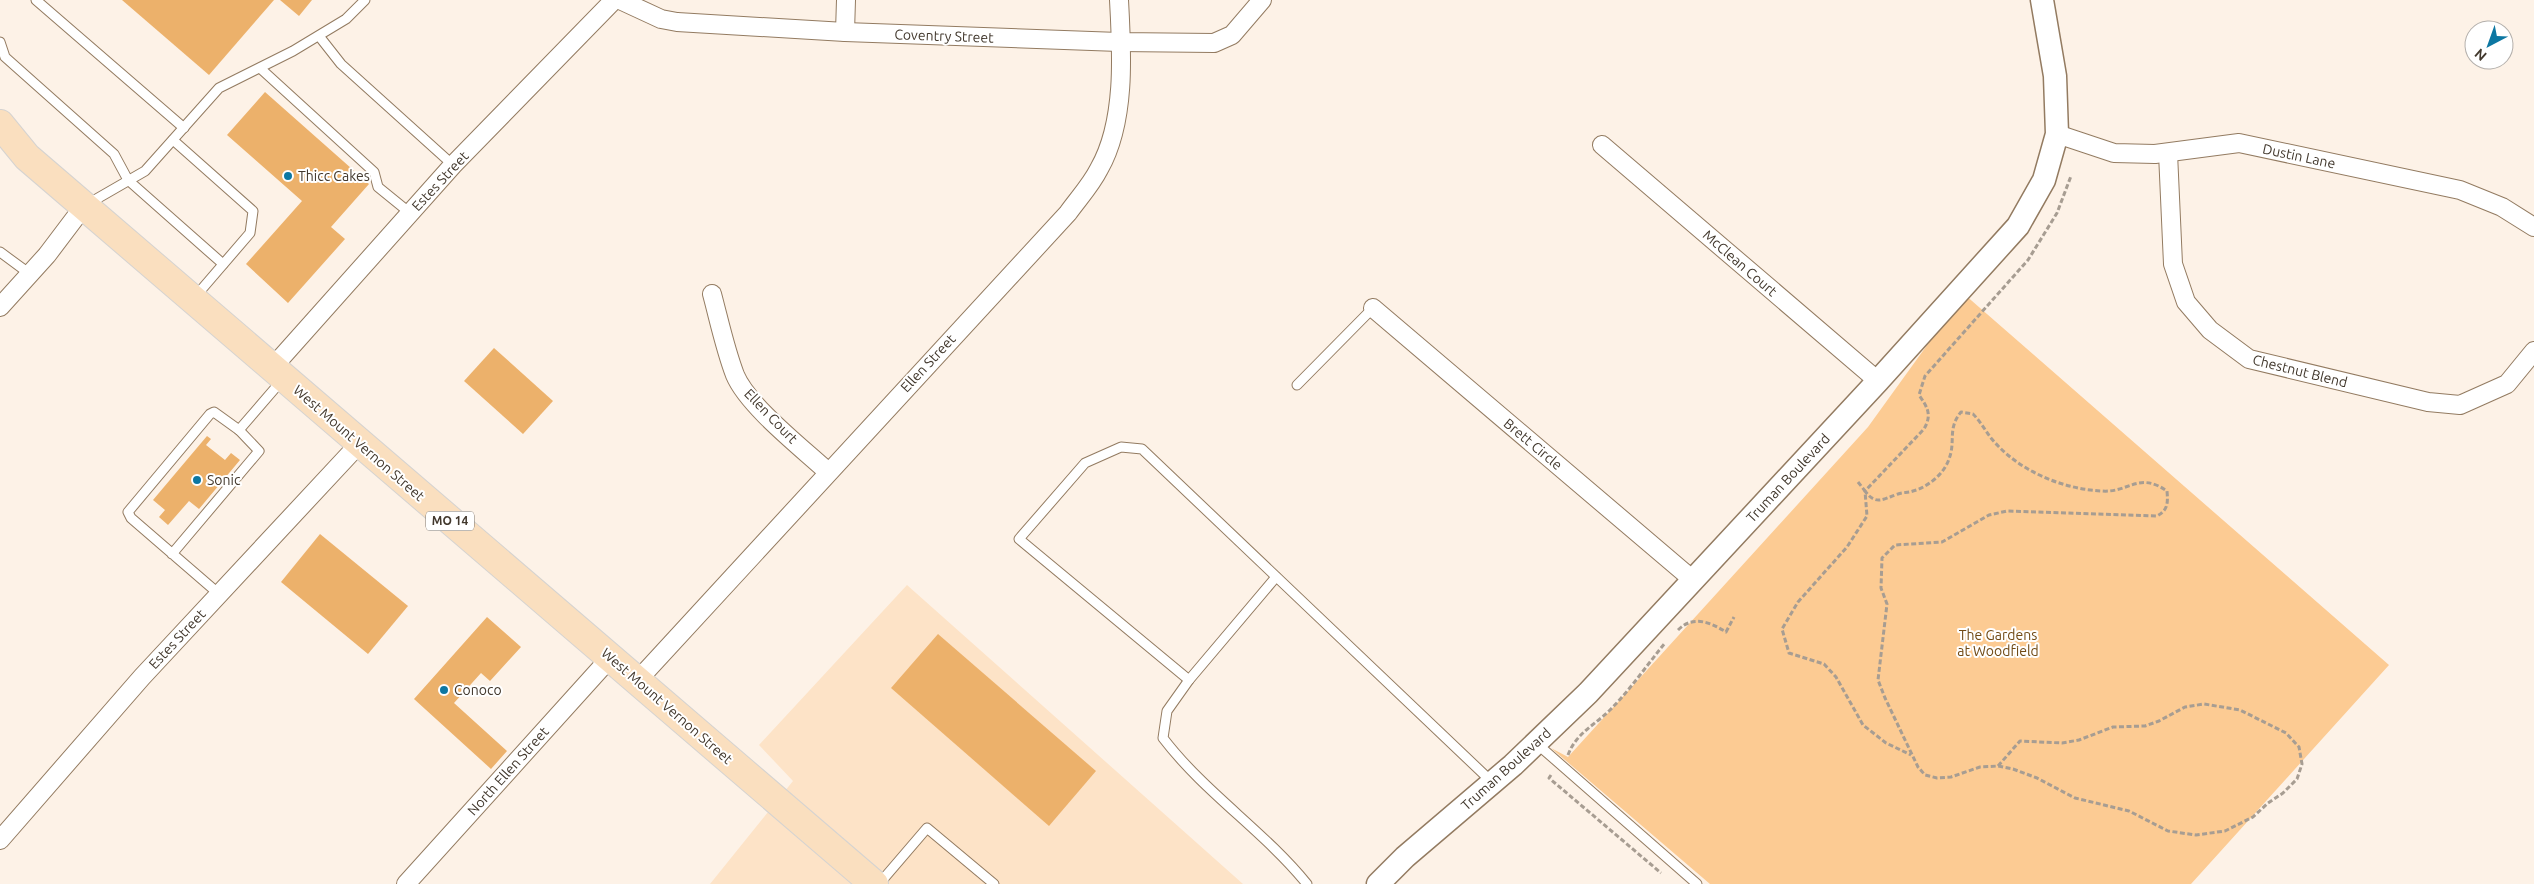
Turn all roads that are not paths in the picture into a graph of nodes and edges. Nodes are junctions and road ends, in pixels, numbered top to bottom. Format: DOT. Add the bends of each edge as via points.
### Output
graph roads {
  1 [pos="36,0"];
  2 [pos="366,0"];
  3 [pos="614,0"];
  4 [pos="620,0"];
  5 [pos="846,0"];
  6 [pos="1119,0"];
  7 [pos="2042,0"];
  8 [pos="1260,2"];
  9 [pos="845,32"];
  10 [pos="319,36"];
  11 [pos="0,42"];
  12 [pos="1120,42"];
  13 [pos="260,68"];
  14 [pos="0,124"];
  15 [pos="184,128"];
  16 [pos="2057,134"];
  17 [pos="173,140"];
  18 [pos="0,145"];
  19 [pos="1602,145"];
  20 [pos="2168,153"];
  21 [pos="27,157"];
  22 [pos="453,165"];
  23 [pos="128,180"];
  24 [pos="84,206"];
  25 [pos="410,213"];
  26 [pos="2534,228"];
  27 [pos="0,252"];
  28 [pos="224,264"];
  29 [pos="30,274"];
  30 [pos="712,294"];
  31 [pos="193,300"];
  32 [pos="0,307"];
  33 [pos="1373,308"];
  34 [pos="2534,351"];
  35 [pos="278,373"];
  36 [pos="1878,381"];
  37 [pos="1298,385"];
  38 [pos="238,430"];
  39 [pos="360,443"];
  40 [pos="828,472"];
  41 [pos="172,554"];
  42 [pos="1276,577"];
  43 [pos="1693,580"];
  44 [pos="219,594"];
  45 [pos="610,658"];
  46 [pos="1189,680"];
  47 [pos="637,681"];
  48 [pos="1536,743"];
  49 [pos="1492,782"];
  50 [pos="0,840"];
  51 [pos="406,884"];
  52 [pos="874,884"];
  53 [pos="879,884"];
  54 [pos="994,884"];
  55 [pos="1308,884"];
  56 [pos="1378,884"];
  57 [pos="1697,884"];
  1 -- 15 [label="lane"];
  2 -- 10 [label="lane" via="346,19"];
  3 -- 22 [label="street, Estes Street"];
  4 -- 9 [label="street, Coventry Street" via="661,19 677,22"];
  5 -- 9 [label="street"];
  6 -- 12 [label="street, Ellen Street"];
  7 -- 16 [label="street, Truman Boulevard" via="2055,76"];
  8 -- 12 [label="street, Coventry Street" via="1232,35 1214,43"];
  9 -- 12 [label="street, Coventry Street"];
  10 -- 13 [label="lane"];
  10 -- 22 [label="lane" via="341,64"];
  11 -- 23 [label="lane" via="5,57 114,154"];
  12 -- 40 [label="street, Ellen Street" via="1120,96 1112,142 1099,170 1068,212"];
  13 -- 15 [label="lane" via="219,88"];
  13 -- 25 [label="lane" via="374,172 378,187"];
  14 -- 21 [label="main road, West Mount Vernon Street / MO 14"];
  15 -- 17 [label="lane"];
  16 -- 20 [label="street, Dustin Lane" via="2114,153"];
  16 -- 36 [label="street, Truman Boulevard" via="2044,180 2018,226"];
  17 -- 23 [label="lane" via="145,171"];
  17 -- 28 [label="lane" via="253,211 250,232"];
  18 -- 21 [label="main road, West Mount Vernon Street / MO 14"];
  19 -- 36 [label="street, McClean Court"];
  20 -- 26 [label="street, Dustin Lane" via="2239,143 2460,190 2502,207"];
  20 -- 34 [label="street, Chestnut Blend" via="2173,264 2186,302 2210,330 2249,359 2428,402 2460,405 2508,384"];
  21 -- 24 [label="main road, West Mount Vernon Street / MO 14"];
  22 -- 25 [label="street, Estes Street"];
  23 -- 24 [label="lane"];
  23 -- 28 [label="lane"];
  24 -- 29 [label="street"];
  24 -- 31 [label="main road, West Mount Vernon Street / MO 14"];
  25 -- 35 [label="street, Estes Street"];
  27 -- 29 [label="lane"];
  28 -- 31 [label="lane"];
  29 -- 32 [label="street"];
  30 -- 40 [label="street, Ellen Court" via="736,376 747,393"];
  31 -- 35 [label="main road, West Mount Vernon Street / MO 14"];
  33 -- 37 [label="lane"];
  33 -- 43 [label="street, Brett Circle"];
  35 -- 38 [label="lane"];
  35 -- 39 [label="main road, West Mount Vernon Street / MO 14"];
  36 -- 43 [label="street, Truman Boulevard"];
  38 -- 41 [label="lane" via="259,451"];
  38 -- 41 [label="lane" via="220,414 210,414 131,506 128,512 131,518"];
  39 -- 44 [label="street, Estes Street"];
  39 -- 45 [label="main road, West Mount Vernon Street / MO 14"];
  40 -- 47 [label="street, Ellen Street"];
  41 -- 44 [label="lane"];
  42 -- 46 [label="lane"];
  42 -- 46 [label="lane" via="1142,449 1121,447 1085,463 1019,539"];
  42 -- 49 [label="lane"];
  43 -- 48 [label="street, Truman Boulevard" via="1588,693"];
  44 -- 50 [label="street, Estes Street"];
  45 -- 47 [label="main road, West Mount Vernon Street / MO 14"];
  45 -- 51 [label="street, North Ellen Street"];
  46 -- 55 [label="lane" via="1167,711 1163,738 1182,763 1253,827"];
  47 -- 52 [label="main road, West Mount Vernon Street / MO 14"];
  48 -- 49 [label="street, Truman Boulevard"];
  48 -- 57 [label="lane"];
  49 -- 56 [label="street, Truman Boulevard"];
  53 -- 54 [label="lane" via="927,828"];
}
